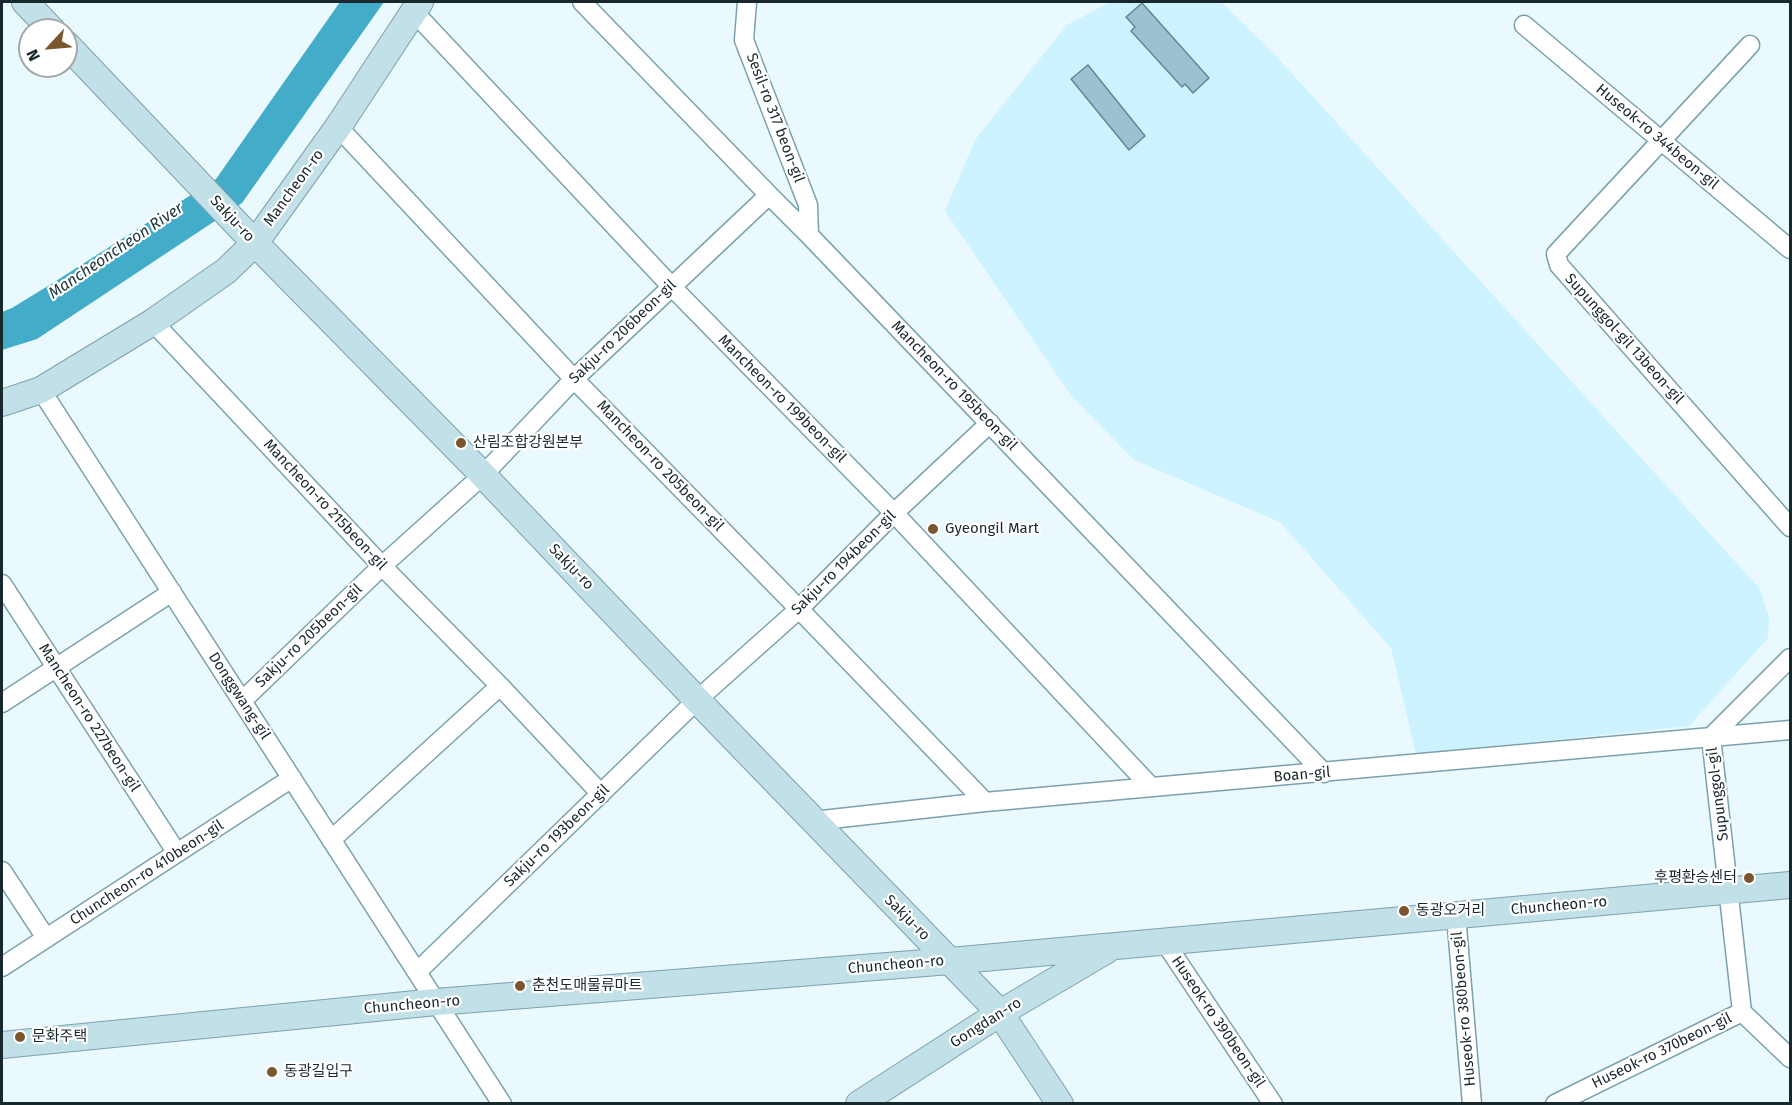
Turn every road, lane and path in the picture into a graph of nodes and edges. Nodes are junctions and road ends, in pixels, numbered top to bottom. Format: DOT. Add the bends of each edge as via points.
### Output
graph roads {
  1 [pos="25,2"];
  2 [pos="582,2"];
  3 [pos="747,2"];
  4 [pos="416,6"];
  5 [pos="40,18"];
  6 [pos="1524,25"];
  7 [pos="1750,45"];
  8 [pos="78,57"];
  9 [pos="338,127"];
  10 [pos="1661,141"];
  11 [pos="769,195"];
  12 [pos="809,235"];
  13 [pos="255,243"];
  14 [pos="1791,249"];
  15 [pos="671,286"];
  16 [pos="153,322"];
  17 [pos="574,379"];
  18 [pos="41,390"];
  19 [pos="2,403"];
  20 [pos="990,423"];
  21 [pos="483,475"];
  22 [pos="894,513"];
  23 [pos="1791,527"];
  24 [pos="382,566"];
  25 [pos="2,584"];
  26 [pos="172,592"];
  27 [pos="799,609"];
  28 [pos="1791,658"];
  29 [pos="56,668"];
  30 [pos="500,686"];
  31 [pos="242,700"];
  32 [pos="697,700"];
  33 [pos="2,703"];
  34 [pos="1791,730"];
  35 [pos="1711,737"];
  36 [pos="1324,773"];
  37 [pos="292,778"];
  38 [pos="1151,787"];
  39 [pos="601,794"];
  40 [pos="985,802"];
  41 [pos="813,821"];
  42 [pos="331,840"];
  43 [pos="177,853"];
  44 [pos="2,871"];
  45 [pos="1791,885"];
  46 [pos="1730,891"];
  47 [pos="1456,915"];
  48 [pos="46,938"];
  49 [pos="1164,941"];
  50 [pos="1116,945"];
  51 [pos="950,961"];
  52 [pos="2,967"];
  53 [pos="417,972"];
  54 [pos="436,1002"];
  55 [pos="1742,1012"];
  56 [pos="1000,1013"];
  57 [pos="2,1045"];
  58 [pos="1791,1058"];
  59 [pos="502,1104"];
  60 [pos="859,1104"];
  61 [pos="1060,1104"];
  62 [pos="1273,1104"];
  63 [pos="1472,1104"];
  64 [pos="1555,1104"];
  1 -- 5 [label="street"];
  2 -- 11 [label="street, Mancheon-ro 195beon-gil"];
  3 -- 12 [label="street, Sesil-ro 317 beon-gil" via="744,40 808,205"];
  4 -- 9 [label="street, Mancheon-ro"];
  4 -- 15 [label="street, Mancheon-ro 199beon-gil"];
  6 -- 10 [label="street, Huseok-ro 344beon-gil"];
  7 -- 10 [label="street, Supunggol-gil 13beon-gil"];
  8 -- 13 [label="street, Sakju-ro"];
  9 -- 13 [label="street, Mancheon-ro"];
  9 -- 17 [label="street, Mancheon-ro 205beon-gil"];
  10 -- 14 [label="street, Huseok-ro 344beon-gil"];
  10 -- 23 [label="street, Supunggol-gil 13beon-gil" via="1556,254 1559,265"];
  11 -- 12 [label="street, Mancheon-ro 195beon-gil"];
  11 -- 15 [label="street, Sakju-ro 206beon-gil"];
  12 -- 20 [label="street, Mancheon-ro 195beon-gil"];
  13 -- 16 [label="street, Mancheon-ro" via="226,271"];
  13 -- 21 [label="street, Sakju-ro"];
  15 -- 17 [label="street, Sakju-ro 206beon-gil"];
  15 -- 22 [label="street, Mancheon-ro 199beon-gil"];
  16 -- 18 [label="street, Mancheon-ro"];
  16 -- 24 [label="street, Mancheon-ro 215beon-gil"];
  17 -- 21 [label="street, Sakju-ro 206beon-gil"];
  17 -- 27 [label="street, Mancheon-ro 205beon-gil"];
  18 -- 19 [label="street, Mancheon-ro"];
  18 -- 26 [label="street, Donggwang-gil"];
  20 -- 22 [label="street, Sakju-ro 194beon-gil"];
  20 -- 36 [label="street, Mancheon-ro 195beon-gil"];
  21 -- 24 [label="street, Sakju-ro 205beon-gil"];
  21 -- 32 [label="street, Sakju-ro"];
  22 -- 27 [label="street, Sakju-ro 194beon-gil"];
  22 -- 38 [label="street, Mancheon-ro 199beon-gil"];
  24 -- 30 [label="street, Mancheon-ro 215beon-gil"];
  24 -- 31 [label="street, Sakju-ro 205beon-gil"];
  25 -- 29 [label="street, Mancheon-ro 227beon-gil"];
  26 -- 29 [label="street"];
  26 -- 31 [label="street, Donggwang-gil"];
  27 -- 32 [label="street, Sakju-ro 194beon-gil"];
  27 -- 40 [label="street, Mancheon-ro 205beon-gil"];
  28 -- 35 [label="street, Supunggol-gil"];
  29 -- 33 [label="street"];
  29 -- 43 [label="street, Mancheon-ro 227beon-gil"];
  30 -- 39 [label="street, Mancheon-ro 215beon-gil"];
  30 -- 42 [label="street"];
  31 -- 37 [label="street, Donggwang-gil"];
  32 -- 39 [label="street, Sakju-ro 193beon-gil"];
  32 -- 41 [label="street, Sakju-ro"];
  34 -- 35 [label="street, Boan-gil"];
  35 -- 36 [label="street, Boan-gil"];
  35 -- 46 [label="street, Supunggol-gil"];
  36 -- 38 [label="street, Boan-gil"];
  37 -- 42 [label="street, Donggwang-gil"];
  37 -- 43 [label="street, Chuncheon-ro 410beon-gil"];
  38 -- 40 [label="street, Boan-gil"];
  39 -- 53 [label="street, Sakju-ro 193beon-gil"];
  40 -- 41 [label="street, Boan-gil"];
  41 -- 51 [label="street, Sakju-ro"];
  42 -- 53 [label="street, Donggwang-gil"];
  43 -- 48 [label="street, Chuncheon-ro 410beon-gil"];
  44 -- 48 [label="street"];
  45 -- 46 [label="street, Chuncheon-ro"];
  46 -- 47 [label="street, Chuncheon-ro"];
  46 -- 55 [label="street, Supunggol-gil"];
  47 -- 49 [label="street, Chuncheon-ro"];
  47 -- 63 [label="street, Huseok-ro 380beon-gil"];
  48 -- 52 [label="street, Chuncheon-ro 410beon-gil"];
  49 -- 50 [label="street, Chuncheon-ro"];
  49 -- 62 [label="street, Huseok-ro 390beon-gil"];
  50 -- 51 [label="street, Chuncheon-ro"];
  50 -- 56 [label="street, Gongdan-ro"];
  51 -- 54 [label="street, Chuncheon-ro"];
  51 -- 56 [label="street, Sakju-ro"];
  53 -- 54 [label="street, Donggwang-gil"];
  54 -- 57 [label="street, Chuncheon-ro"];
  54 -- 59 [label="street, Donggwang-gil"];
  55 -- 58 [label="street, Huseok-ro 370beon-gil"];
  55 -- 64 [label="street, Huseok-ro 370beon-gil"];
  56 -- 60 [label="street, Gongdan-ro"];
  56 -- 61 [label="street, Sakju-ro"];
}
